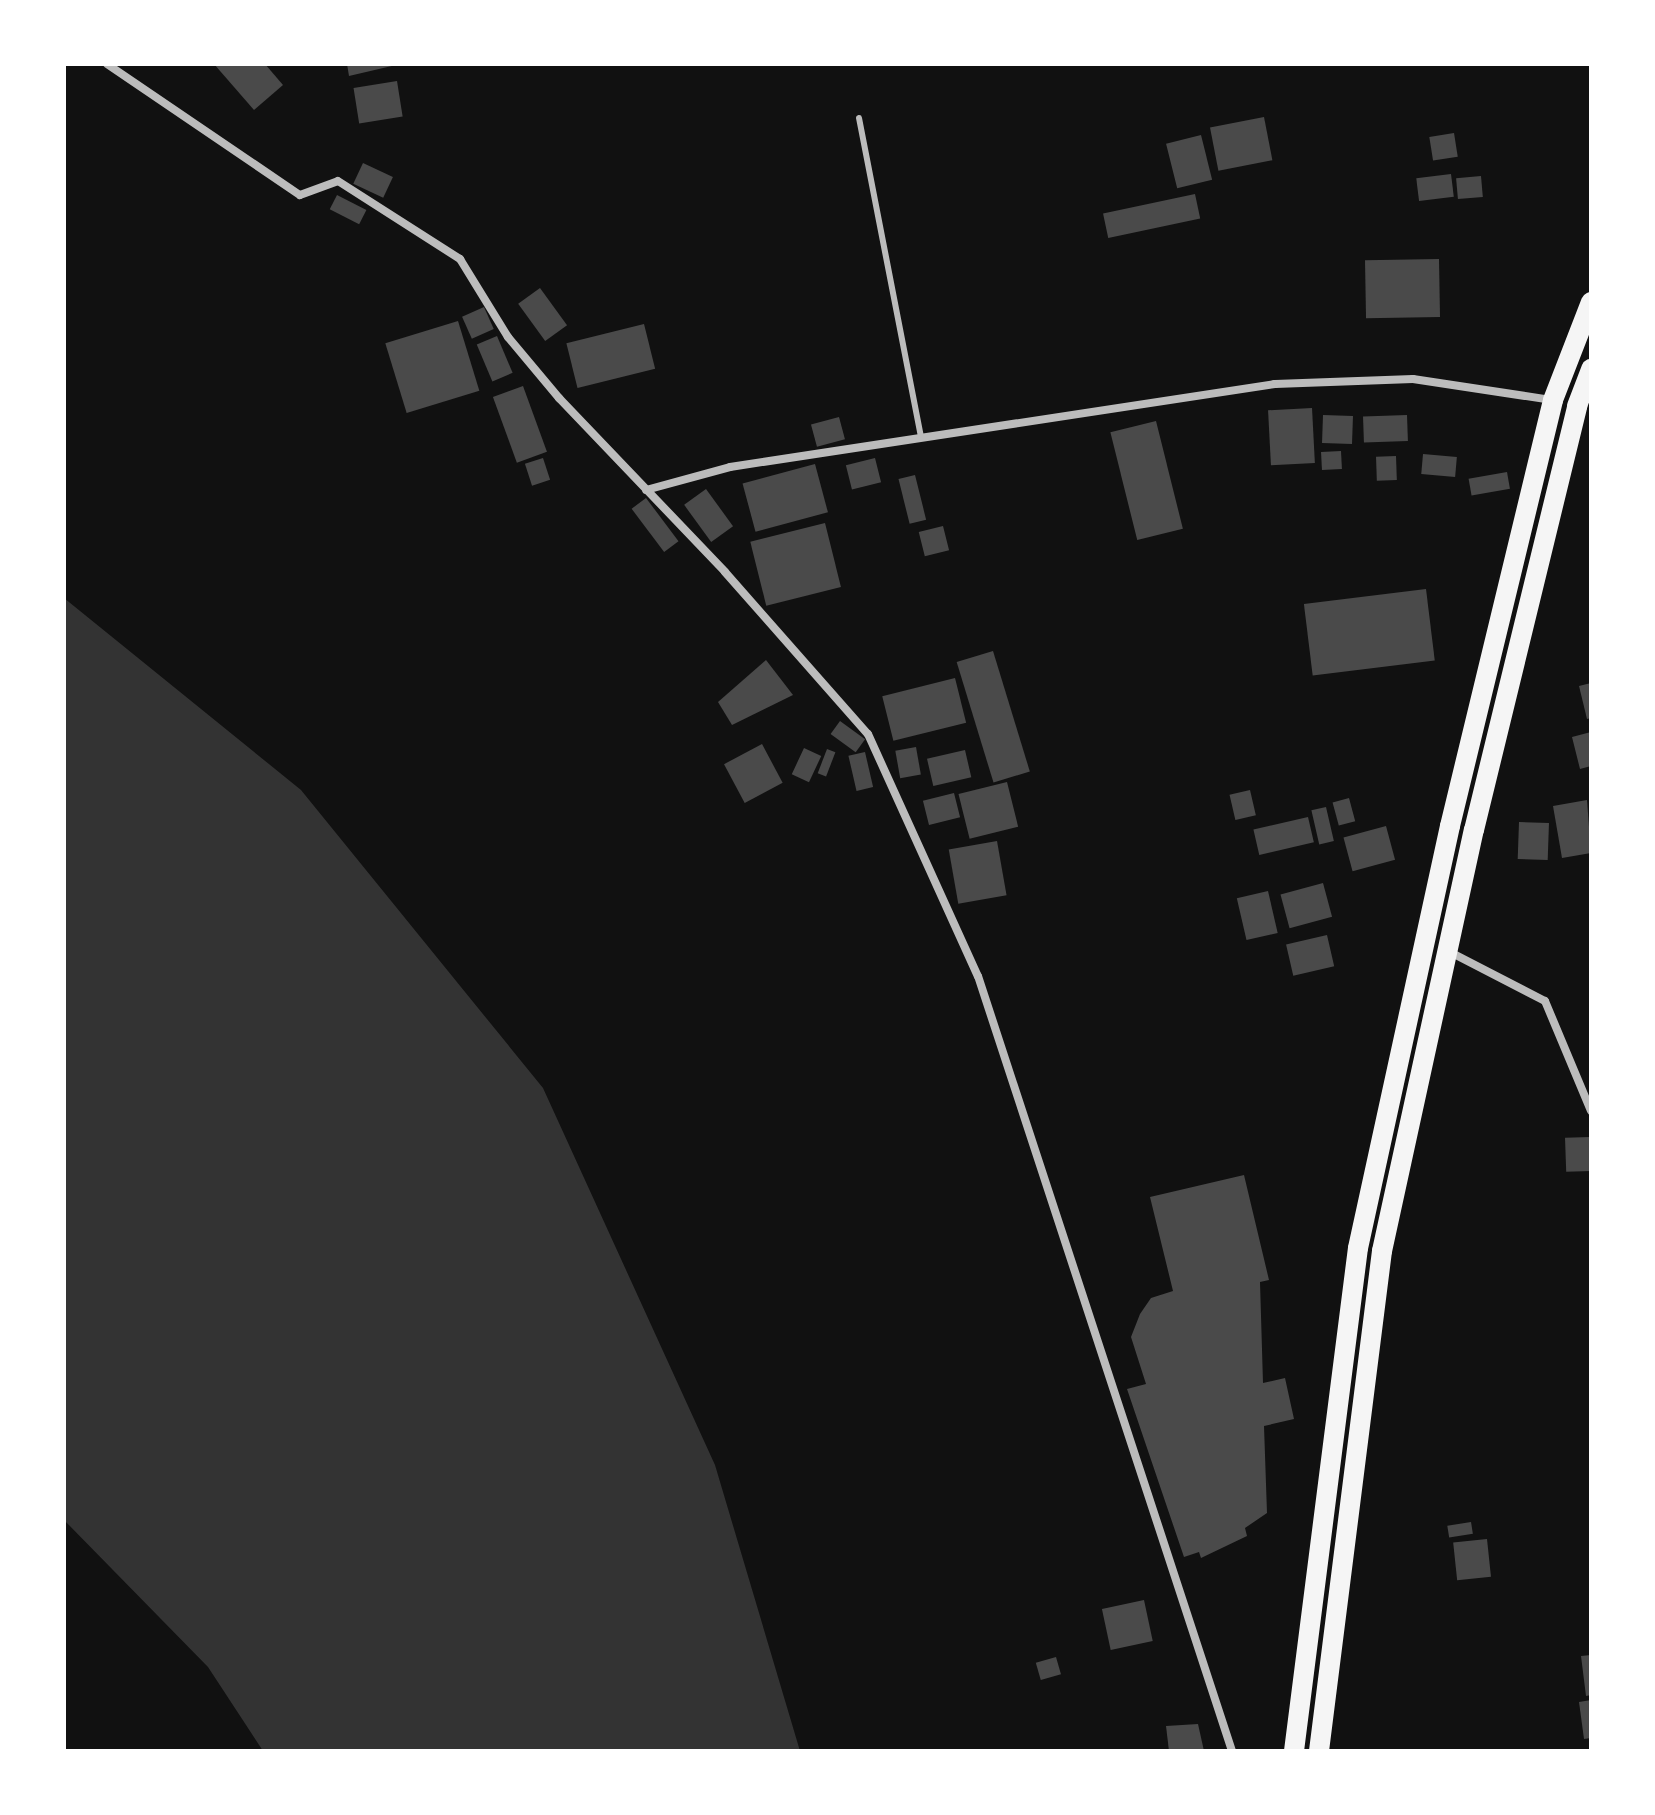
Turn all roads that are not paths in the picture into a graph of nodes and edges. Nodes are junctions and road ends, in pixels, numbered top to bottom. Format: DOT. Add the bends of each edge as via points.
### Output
graph roads {
  1 [pos="107,64"];
  2 [pos="859,118"];
  3 [pos="1591,302"];
  4 [pos="1591,369"];
  5 [pos="1553,400"];
  6 [pos="921,436"];
  7 [pos="646,490"];
  8 [pos="1447,950"];
  9 [pos="1591,1111"];
  10 [pos="1232,1751"];
  11 [pos="1294,1751"];
  12 [pos="1319,1751"];
  1 -- 7 [label="street" via="300,195 338,181 460,259 508,337"];
  2 -- 6 [label="lane"];
  3 -- 5 [label="main road"];
  4 -- 8 [label="main road" via="1577,406"];
  5 -- 6 [label="street" via="1413,379 1275,384"];
  5 -- 11 [label="main road" via="1450,826 1358,1248"];
  6 -- 7 [label="street" via="730,467"];
  7 -- 10 [label="street" via="868,734 929,859 978,976"];
  8 -- 9 [label="street" via="1545,1001"];
  8 -- 12 [label="main road" via="1382,1251"];
}
